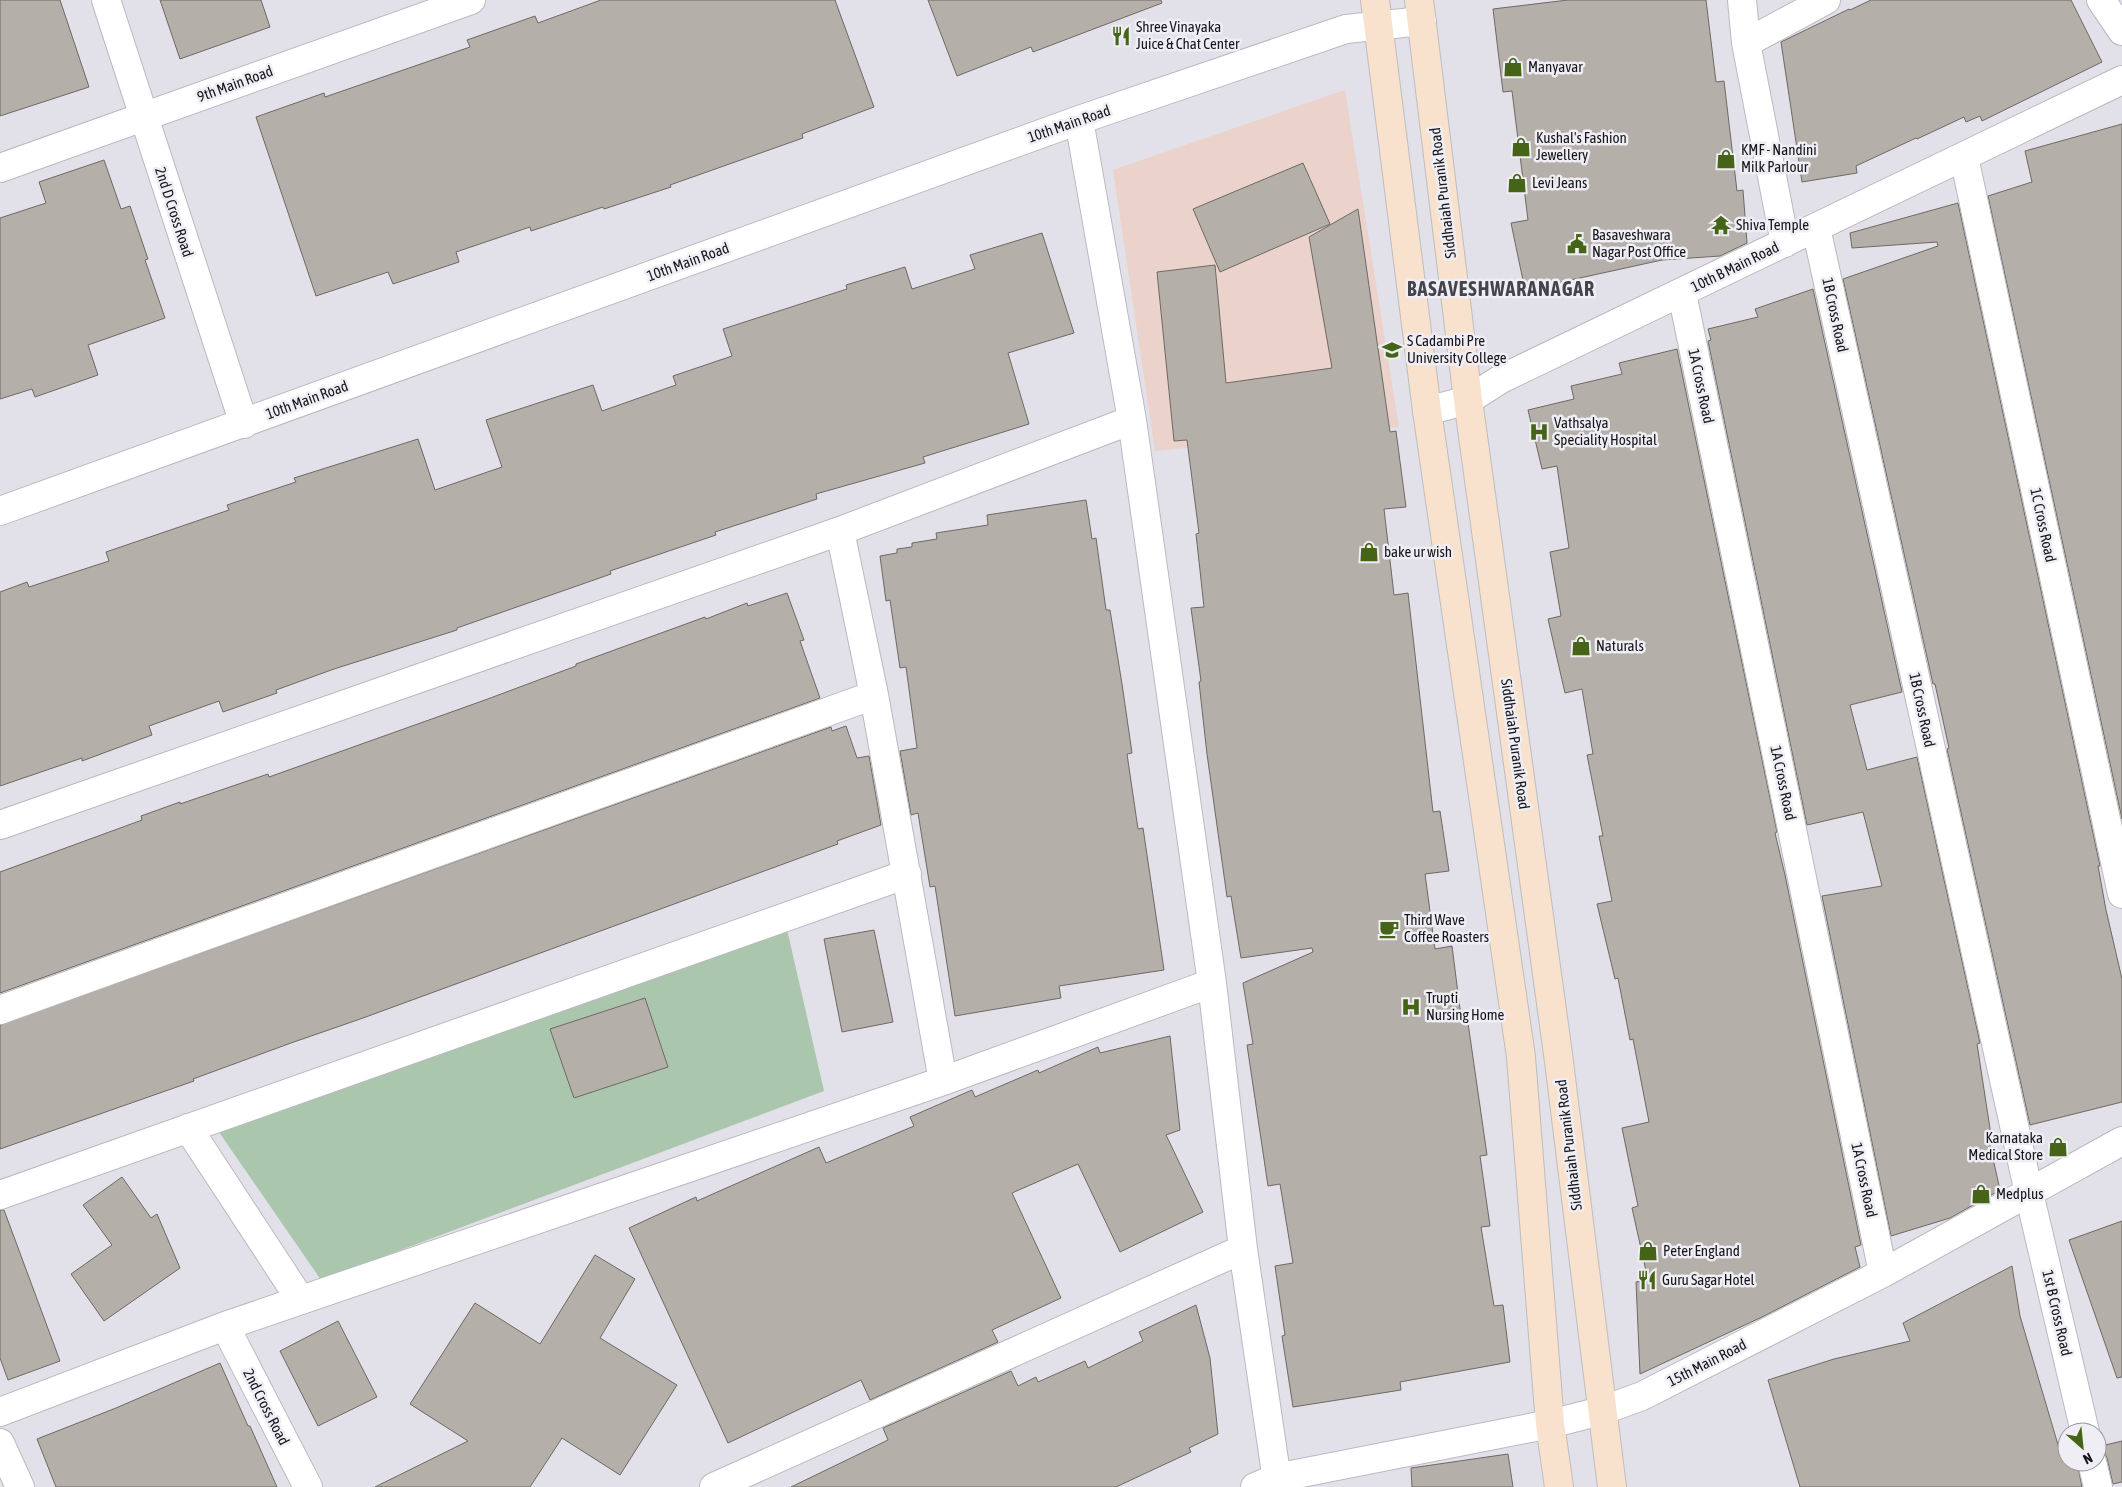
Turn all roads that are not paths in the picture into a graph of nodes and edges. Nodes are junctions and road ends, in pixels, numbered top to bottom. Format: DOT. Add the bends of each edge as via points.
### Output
graph roads {
  1 [pos="106,0"];
  2 [pos="471,0"];
  3 [pos="1742,0"];
  4 [pos="1826,0"];
  5 [pos="404,11"];
  6 [pos="1420,11"];
  7 [pos="1377,13"];
  8 [pos="1746,43"];
  9 [pos="2122,80"];
  10 [pos="143,117"];
  11 [pos="1079,120"];
  12 [pos="1964,157"];
  13 [pos="0,168"];
  14 [pos="1816,228"];
  15 [pos="1785,243"];
  16 [pos="1682,293"];
  17 [pos="1468,400"];
  18 [pos="1427,410"];
  19 [pos="1132,420"];
  20 [pos="244,424"];
  21 [pos="0,511"];
  22 [pos="840,531"];
  23 [pos="874,695"];
  24 [pos="0,825"];
  25 [pos="907,874"];
  26 [pos="2122,894"];
  27 [pos="1212,983"];
  28 [pos="0,1010"];
  29 [pos="943,1081"];
  30 [pos="188,1128"];
  31 [pos="2122,1141"];
  32 [pos="2029,1193"];
  33 [pos="0,1195"];
  34 [pos="1243,1249"];
  35 [pos="1883,1273"];
  36 [pos="300,1300"];
  37 [pos="225,1326"];
  38 [pos="1601,1411"];
  39 [pos="0,1412"];
  40 [pos="2083,1422"];
  41 [pos="1550,1424"];
  42 [pos="0,1443"];
  43 [pos="2094,1472"];
  44 [pos="1270,1484"];
  45 [pos="20,1487"];
  46 [pos="308,1487"];
  47 [pos="714,1487"];
  48 [pos="1559,1487"];
  49 [pos="1612,1487"];
  50 [pos="2098,1487"];
  1 -- 10 [label="street, 2nd D Cross Road"];
  2 -- 5 [label="street, 9th Main Road"];
  3 -- 8 [label="street"];
  4 -- 8 [label="street"];
  5 -- 10 [label="street, 9th Main Road"];
  6 -- 7 [label="street, 10th Main Road"];
  6 -- 17 [label="main road, Siddhaiah Puranik Road"];
  7 -- 11 [label="street, 10th Main Road" via="1346,29"];
  7 -- 18 [label="main road"];
  8 -- 15 [label="street"];
  9 -- 12 [label="street, 10th B Main Road"];
  10 -- 13 [label="street, 9th Main Road"];
  10 -- 20 [label="street, 2nd D Cross Road"];
  11 -- 19 [label="street"];
  11 -- 20 [label="street, 10th Main Road"];
  12 -- 14 [label="street, 10th B Main Road"];
  12 -- 26 [label="street, 1C Cross Road"];
  14 -- 15 [label="street, 10th B Main Road"];
  14 -- 32 [label="street, 1B Cross Road"];
  15 -- 16 [label="street, 10th B Main Road"];
  16 -- 17 [label="street, 10th B Main Road" via="1502,379"];
  16 -- 35 [label="street, 1A Cross Road"];
  17 -- 18 [label="street, 10th B Main Road"];
  17 -- 38 [label="main road, Siddhaiah Puranik Road" via="1558,1054"];
  18 -- 41 [label="main road" via="1521,1057"];
  19 -- 22 [label="street"];
  19 -- 27 [label="street"];
  20 -- 21 [label="street, 10th Main Road"];
  22 -- 23 [label="street"];
  22 -- 24 [label="street"];
  23 -- 25 [label="street"];
  23 -- 28 [label="street"];
  25 -- 29 [label="street"];
  25 -- 30 [label="street"];
  27 -- 29 [label="street"];
  27 -- 34 [label="street"];
  29 -- 36 [label="street"];
  30 -- 33 [label="street"];
  30 -- 36 [label="street"];
  31 -- 32 [label="street, 15th Main Road"];
  32 -- 35 [label="street, 15th Main Road"];
  32 -- 40 [label="street, 1st B Cross Road"];
  34 -- 44 [label="street"];
  34 -- 47 [label="street"];
  35 -- 38 [label="street, 15th Main Road" via="1642,1396"];
  36 -- 37 [label="street"];
  37 -- 39 [label="street"];
  37 -- 46 [label="street, 2nd Cross Road"];
  38 -- 41 [label="street, 15th Main Road"];
  38 -- 49 [label="main road, Siddhaiah Puranik Road"];
  41 -- 44 [label="street, 15th Main Road"];
  41 -- 48 [label="main road"];
  42 -- 45 [label="street"];
  43 -- 50 [label="street"];
}
